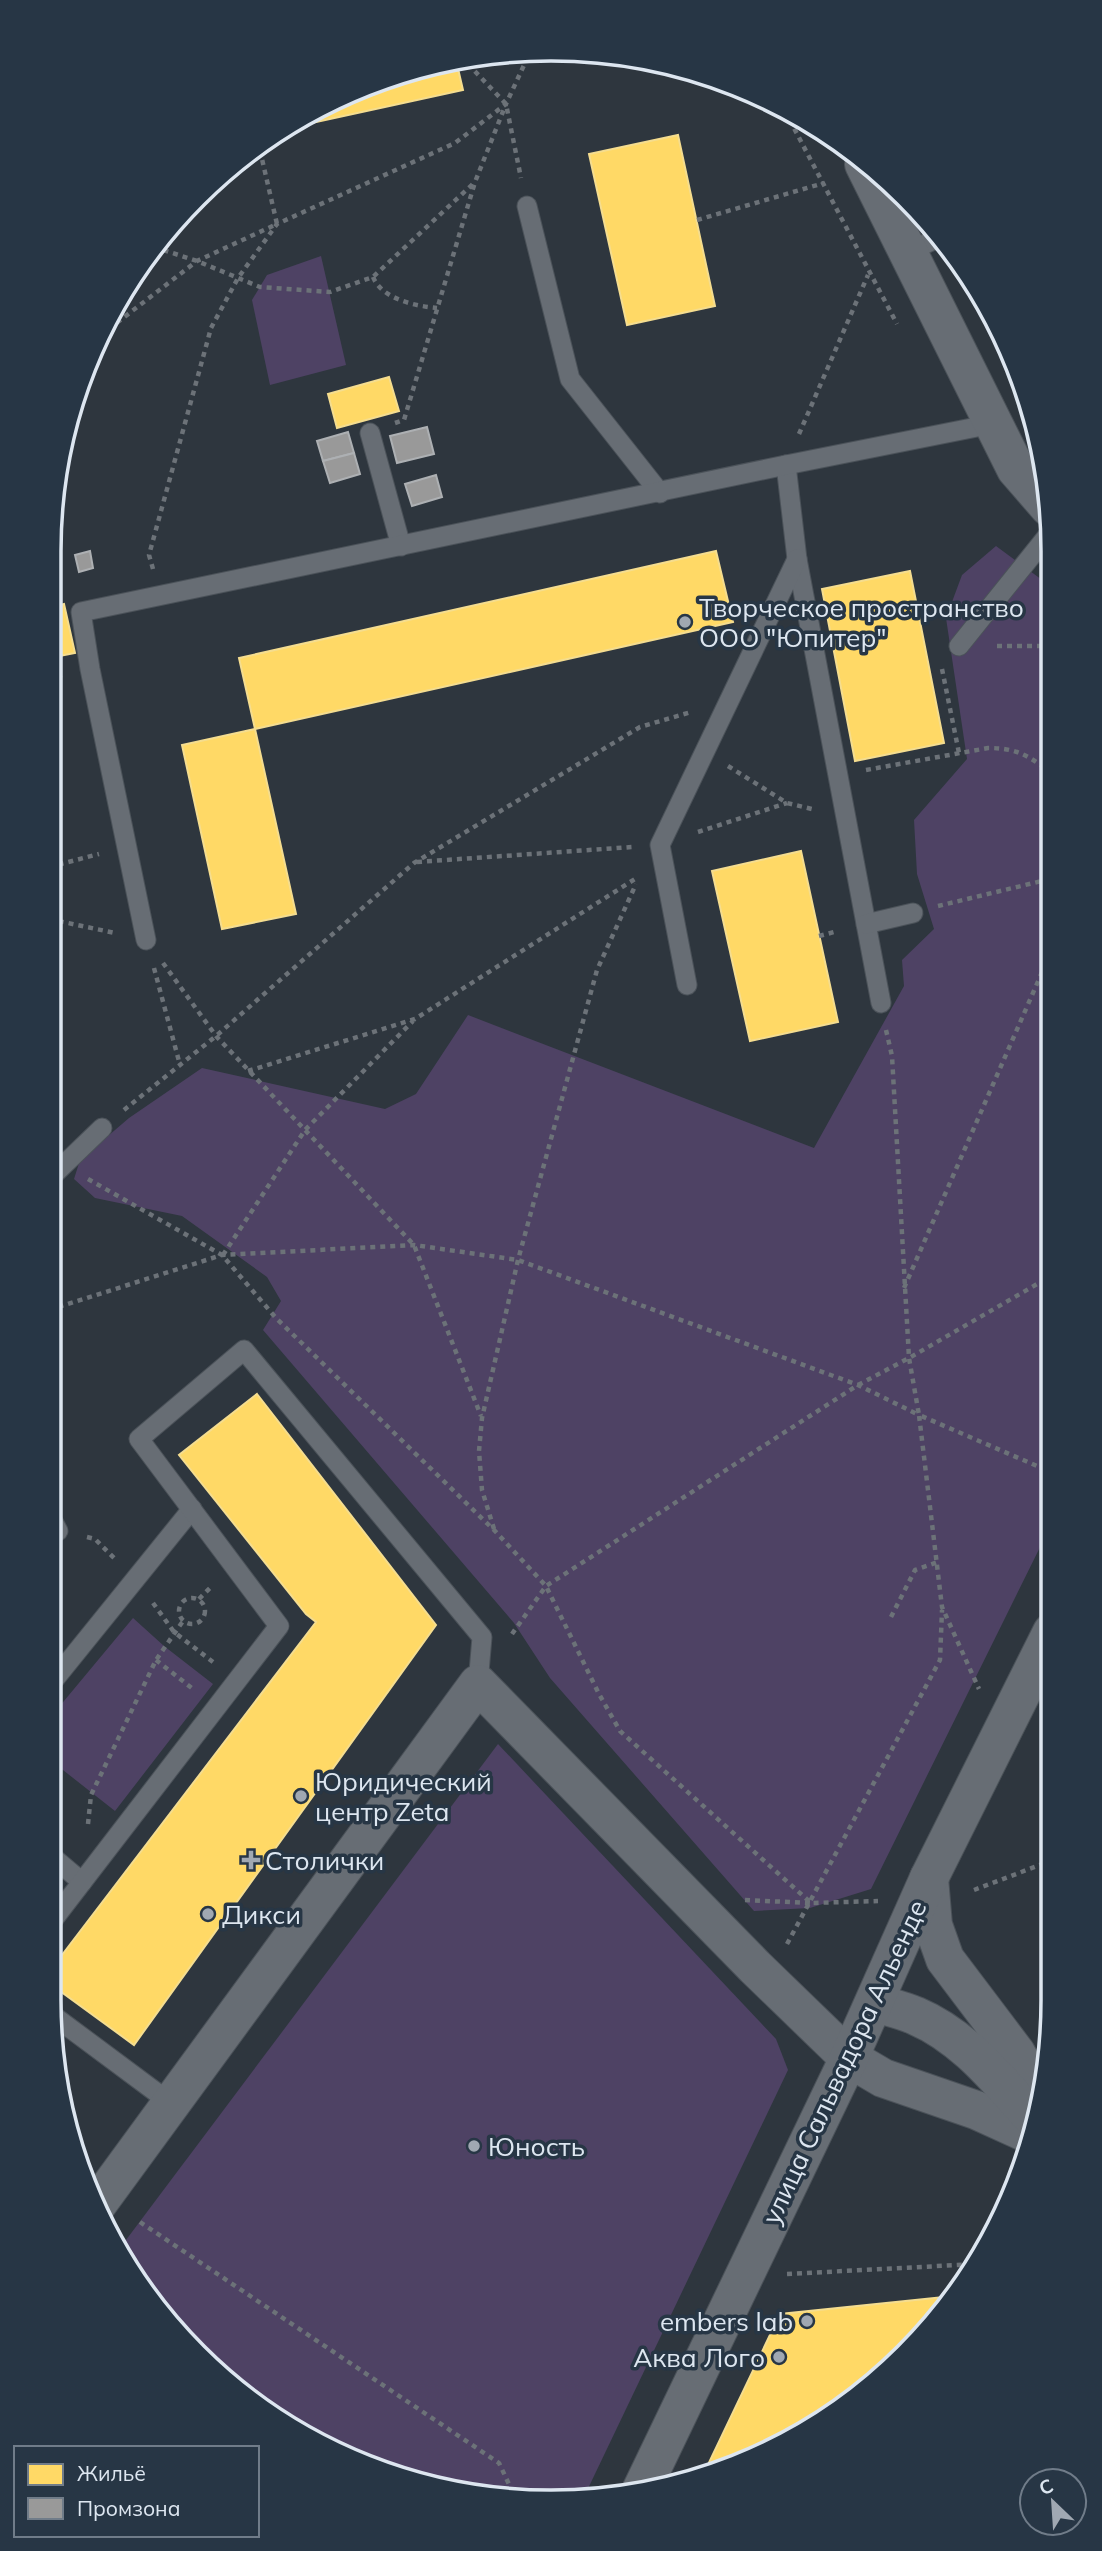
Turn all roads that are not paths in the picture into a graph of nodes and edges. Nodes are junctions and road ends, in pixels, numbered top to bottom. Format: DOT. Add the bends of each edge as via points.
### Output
graph roads {
  1 [pos="888,196"];
  2 [pos="527,206"];
  3 [pos="924,245"];
  4 [pos="992,424"];
  5 [pos="370,433"];
  6 [pos="786,465"];
  7 [pos="660,493"];
  8 [pos="1038,494"];
  9 [pos="1041,544"];
  10 [pos="401,546"];
  11 [pos="797,559"];
  12 [pos="958,646"];
  13 [pos="913,913"];
  14 [pos="866,924"];
  15 [pos="146,940"];
  16 [pos="687,985"];
  17 [pos="881,1003"];
  18 [pos="102,1128"];
  19 [pos="61,1167"];
  20 [pos="192,1509"];
  21 [pos="1041,1654"];
  22 [pos="61,1671"];
  23 [pos="478,1684"];
  24 [pos="61,1864"];
  25 [pos="929,1878"];
  26 [pos="82,1882"];
  27 [pos="61,1909"];
  28 [pos="875,2003"];
  29 [pos="62,2022"];
  30 [pos="849,2058"];
  31 [pos="1033,2084"];
  32 [pos="172,2104"];
  33 [pos="1027,2112"];
  34 [pos="1023,2131"];
  35 [pos="100,2189"];
  36 [pos="646,2480"];
  1 -- 3 [label="street"];
  2 -- 7 [label="lane" via="570,379"];
  3 -- 4 [label="street"];
  4 -- 6 [label="lane"];
  4 -- 8 [label="street" via="1016,470"];
  5 -- 10 [label="lane"];
  6 -- 7 [label="lane"];
  6 -- 11 [label="lane"];
  7 -- 10 [label="lane"];
  9 -- 12 [label="lane"];
  10 -- 15 [label="lane" via="81,612"];
  11 -- 14 [label="lane"];
  11 -- 16 [label="lane" via="660,845"];
  13 -- 14 [label="lane"];
  14 -- 17 [label="lane"];
  18 -- 19 [label="lane"];
  20 -- 22 [label="lane"];
  20 -- 23 [label="lane" via="139,1439 244,1350 482,1637"];
  20 -- 26 [label="lane" via="279,1626"];
  21 -- 25 [label="street, улица Сальвадора Альенде"];
  23 -- 30 [label="street"];
  23 -- 32 [label="street"];
  24 -- 26 [label="lane"];
  25 -- 28 [label="street, улица Сальвадора Альенде"];
  25 -- 31 [label="street" via="933,1925 945,1959 1016,2053"];
  26 -- 27 [label="lane"];
  28 -- 30 [label="street, улица Сальвадора Альенде"];
  28 -- 33 [label="street" via="915,2015 951,2035"];
  29 -- 32 [label="lane"];
  30 -- 34 [label="street" via="883,2078"];
  30 -- 36 [label="street, улица Сальвадора Альенде"];
  32 -- 35 [label="street"];
}
